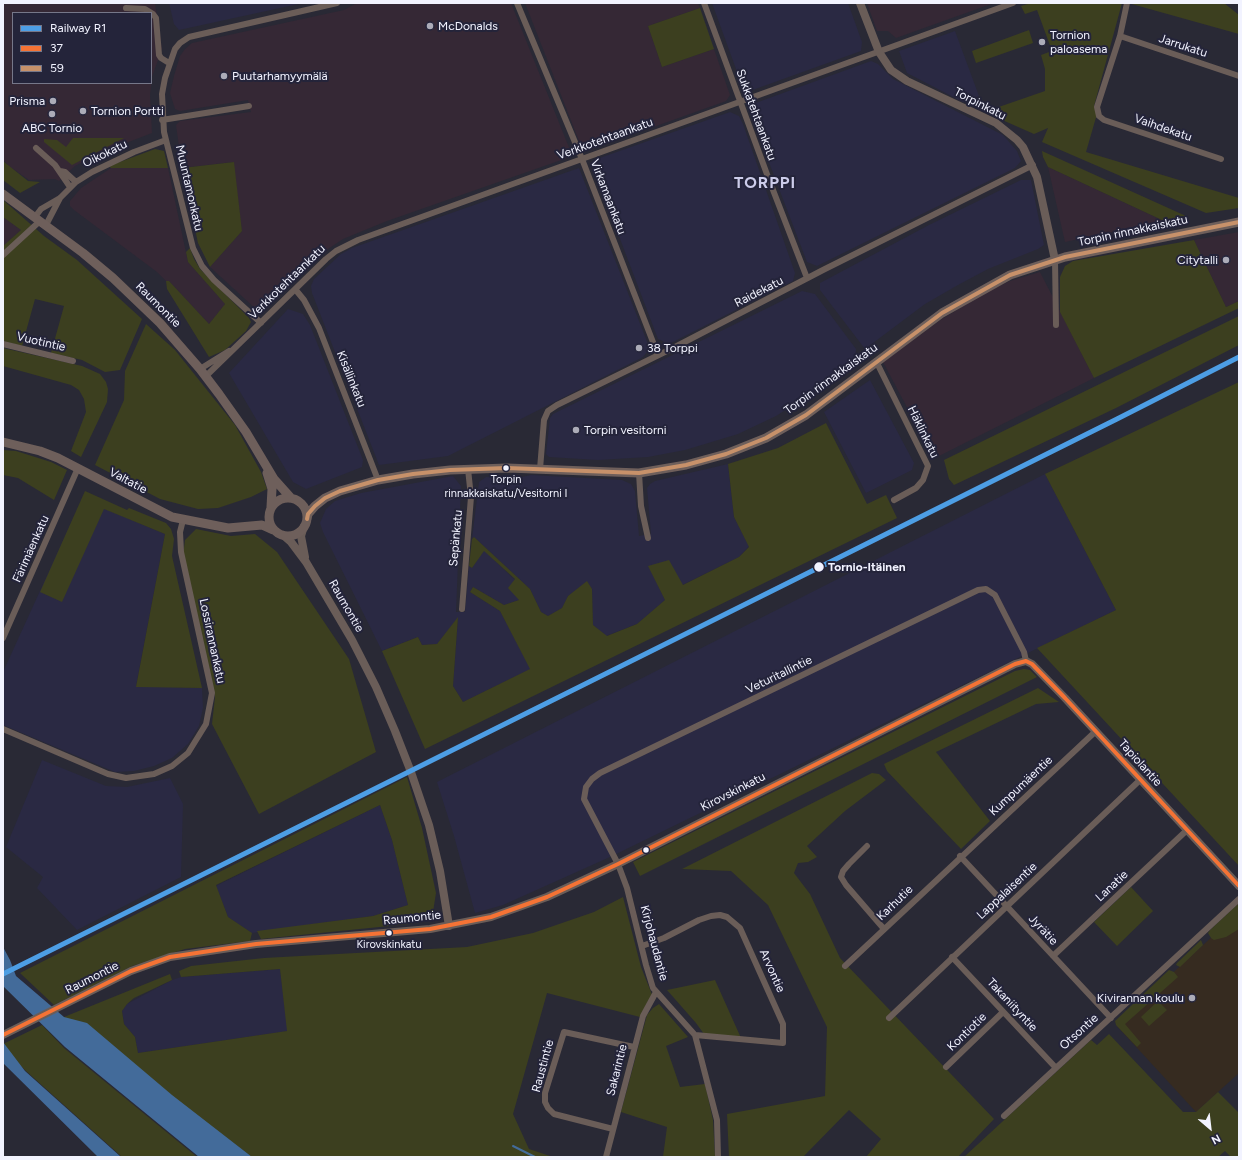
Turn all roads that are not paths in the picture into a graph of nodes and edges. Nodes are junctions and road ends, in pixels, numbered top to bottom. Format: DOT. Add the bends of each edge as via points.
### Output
graph roads {
  1 [pos="337,3"];
  2 [pos="517,3"];
  3 [pos="704,3"];
  4 [pos="860,3"];
  5 [pos="1013,3"];
  6 [pos="1127,3"];
  7 [pos="126,8"];
  8 [pos="150,12"];
  9 [pos="152,13"];
  10 [pos="1120,36"];
  11 [pos="879,52"];
  12 [pos="169,63"];
  13 [pos="1239,76"];
  14 [pos="740,101"];
  15 [pos="249,106"];
  16 [pos="162,120"];
  17 [pos="166,140"];
  18 [pos="36,148"];
  19 [pos="582,159"];
  20 [pos="1221,159"];
  21 [pos="1033,165"];
  22 [pos="60,171"];
  23 [pos="76,182"];
  24 [pos="70,187"];
  25 [pos="3,194"];
  26 [pos="60,198"];
  27 [pos="41,221"];
  28 [pos="1239,222"];
  29 [pos="3,255"];
  30 [pos="1055,260"];
  31 [pos="807,278"];
  32 [pos="295,289"];
  33 [pos="261,323"];
  34 [pos="1056,325"];
  35 [pos="3,344"];
  36 [pos="235,347"];
  37 [pos="658,355"];
  38 [pos="73,361"];
  39 [pos="876,361"];
  40 [pos="203,373"];
  41 [pos="3,442"];
  42 [pos="264,464"];
  43 [pos="78,468"];
  44 [pos="468,469"];
  45 [pos="540,469"];
  46 [pos="639,473"];
  47 [pos="378,480"];
  48 [pos="325,498"];
  49 [pos="294,499"];
  50 [pos="894,500"];
  51 [pos="270,510"];
  52 [pos="183,520"];
  53 [pos="305,522"];
  54 [pos="244,526"];
  55 [pos="273,530"];
  56 [pos="283,535"];
  57 [pos="648,538"];
  58 [pos="306,562"];
  59 [pos="462,609"];
  60 [pos="3,638"];
  61 [pos="1023,662"];
  62 [pos="3,729"];
  63 [pos="1096,731"];
  64 [pos="1140,780"];
  65 [pos="1186,831"];
  66 [pos="867,846"];
  67 [pos="960,856"];
  68 [pos="618,864"];
  69 [pos="1239,886"];
  70 [pos="1239,898"];
  71 [pos="1007,907"];
  72 [pos="449,926"];
  73 [pos="884,929"];
  74 [pos="642,946"];
  75 [pos="1053,956"];
  76 [pos="952,957"];
  77 [pos="845,966"];
  78 [pos="656,992"];
  79 [pos="1003,1012"];
  80 [pos="889,1018"];
  81 [pos="1111,1018"];
  82 [pos="5,1035"];
  83 [pos="695,1035"];
  84 [pos="634,1047"];
  85 [pos="946,1067"];
  86 [pos="1056,1068"];
  87 [pos="1004,1116"];
  88 [pos="613,1129"];
  89 [pos="606,1157"];
  90 [pos="718,1157"];
  1 -- 12 [label="street, Muuntamonkatu" via="187,38 175,49"];
  2 -- 19 [label="street, Virkamaankatu"];
  3 -- 14 [label="street, Sukkatehtaankatu"];
  4 -- 11 [label="street, Torpinkatu"];
  5 -- 11 [label="street, Verkkotehtaankatu"];
  6 -- 10 [label="street"];
  7 -- 8 [label="street" via="145,9"];
  9 -- 12 [label="street" via="156,18 159,55"];
  10 -- 13 [label="street, Jarrukatu"];
  10 -- 20 [label="street, Vaihdekatu" via="1097,107 1099,116"];
  11 -- 14 [label="street, Verkkotehtaankatu"];
  11 -- 21 [label="street, Torpinkatu" via="891,70 906,81 996,123 1016,140"];
  12 -- 16 [label="street, Muuntamonkatu" via="162,94"];
  14 -- 19 [label="street, Verkkotehtaankatu"];
  14 -- 31 [label="street, Sukkatehtaankatu"];
  15 -- 16 [label="street"];
  16 -- 17 [label="street, Muuntamonkatu"];
  17 -- 23 [label="street, Oikokatu" via="108,164"];
  17 -- 33 [label="street, Muuntamonkatu" via="189,234 202,266"];
  18 -- 22 [label="street"];
  19 -- 32 [label="street, Verkkotehtaankatu" via="358,240 327,258"];
  19 -- 37 [label="street, Virkamaankatu"];
  21 -- 30 [label="street, Torpinkatu" via="1042,194"];
  21 -- 31 [label="street, Raidekatu"];
  22 -- 23 [label="street" via="65,172"];
  22 -- 24 [label="street"];
  23 -- 24 [label="street, Oikokatu"];
  24 -- 26 [label="street, Oikokatu"];
  25 -- 27 [label="main road, Raumontie"];
  26 -- 27 [label="street, Oikokatu"];
  26 -- 27 [label="street, Oikokatu" via="41,209"];
  27 -- 29 [label="street"];
  27 -- 40 [label="main road, Raumontie" via="113,278 160,323"];
  28 -- 30 [label="main road, Torpin rinnakkaiskatu"];
  30 -- 34 [label="street, Torpinkatu"];
  30 -- 39 [label="main road, Torpin rinnakkaiskatu" via="1010,276 962,301"];
  31 -- 37 [label="street, Raidekatu"];
  32 -- 33 [label="street, Verkkotehtaankatu"];
  32 -- 47 [label="street, Kisällinkatu" via="319,328"];
  33 -- 36 [label="street, Verkkotehtaankatu"];
  35 -- 38 [label="street, Vuotintie"];
  36 -- 40 [label="street, Verkkotehtaankatu"];
  36 -- 40 [label="street, Verkkotehtaankatu"];
  37 -- 45 [label="street, Raidekatu" via="548,411 543,423"];
  39 -- 46 [label="main road, Torpin rinnakkaiskatu" via="806,415 766,438 726,454 686,465"];
  39 -- 50 [label="street, Häklinkatu" via="928,466 923,480 916,488"];
  40 -- 42 [label="main road, Raumontie" via="242,426"];
  41 -- 43 [label="main road, Valtatie" via="40,451"];
  42 -- 49 [label="main road, Raumontie" via="282,490"];
  42 -- 51 [label="main road, Raumontie" via="272,489 273,502"];
  43 -- 52 [label="main road, Valtatie" via="130,497"];
  43 -- 60 [label="street, Färimäenkatu"];
  44 -- 45 [label="main road, Torpin rinnakkaiskatu"];
  44 -- 47 [label="main road, Torpin rinnakkaiskatu"];
  44 -- 59 [label="street, Sepänkatu" via="471,496"];
  45 -- 46 [label="main road, Torpin rinnakkaiskatu"];
  46 -- 57 [label="street" via="641,506"];
  47 -- 48 [label="main road, Torpin rinnakkaiskatu"];
  48 -- 49 [label="main road, Torpin rinnakkaiskatu" via="305,501"];
  48 -- 53 [label="main road, Torpin rinnakkaiskatu" via="310,512"];
  49 -- 51 [label="main road" via="279,499"];
  49 -- 53 [label="main road" via="305,508"];
  51 -- 54 [label="main road, Valtatie" via="260,519"];
  51 -- 55 [label="main road" via="270,525"];
  52 -- 54 [label="main road, Valtatie" via="228,528"];
  52 -- 62 [label="street, Lossirannankatu" via="180,532 181,552 212,693 206,724 188,753 172,766 154,774 126,778 108,774"];
  53 -- 56 [label="main road" via="295,534"];
  53 -- 58 [label="street, Raumontie" via="301,536"];
  54 -- 55 [label="main road, Valtatie" via="262,525"];
  55 -- 56 [label="main road"];
  56 -- 58 [label="street, Raumontie"];
  58 -- 72 [label="street, Raumontie" via="352,640 376,687 411,772 429,825"];
  61 -- 63 [label="street, Tapiolantie" via="1032,664"];
  61 -- 68 [label="street, Kirovskinkatu"];
  61 -- 68 [label="street, Veturitallintie" via="1024,652 995,595 986,589 978,590 600,773 586,786 584,799"];
  63 -- 64 [label="street, Tapiolantie"];
  63 -- 67 [label="street, Kumpumäentie"];
  64 -- 65 [label="street, Tapiolantie"];
  64 -- 71 [label="street, Lappalaisentie"];
  65 -- 69 [label="street, Tapiolantie"];
  65 -- 75 [label="street, Lanatie"];
  66 -- 73 [label="street" via="843,871 841,877"];
  67 -- 71 [label="street, Jyrätie"];
  67 -- 73 [label="street, Karhutie"];
  68 -- 72 [label="street, Kirovskinkatu" via="547,897 491,917"];
  68 -- 74 [label="street, Kirjohaudantie" via="631,900"];
  70 -- 81 [label="street, Otsontie"];
  71 -- 75 [label="street, Jyrätie"];
  71 -- 76 [label="street, Lappalaisentie"];
  72 -- 82 [label="street, Raumontie" via="256,944 170,957 131,971"];
  73 -- 77 [label="street, Karhutie"];
  74 -- 78 [label="street, Kirjohaudantie" via="649,977"];
  74 -- 83 [label="street, Arvontie" via="711,916 727,917 740,928 783,1024 783,1043"];
  75 -- 81 [label="street, Jyrätie"];
  76 -- 79 [label="street, Takaniityntie"];
  76 -- 80 [label="street, Lappalaisentie"];
  78 -- 83 [label="street, Kirjohaudantie"];
  78 -- 84 [label="street, Sakarintie" via="643,1016"];
  79 -- 85 [label="street, Kontiotie"];
  79 -- 86 [label="street, Takaniityntie"];
  81 -- 86 [label="street, Otsontie"];
  83 -- 90 [label="street, Kirjohaudantie" via="717,1120"];
  84 -- 88 [label="street, Sakarintie"];
  84 -- 88 [label="street, Raustintie" via="564,1032 545,1093 545,1102 554,1114"];
  86 -- 87 [label="street, Otsontie"];
  88 -- 89 [label="street, Sakarintie"];
}
